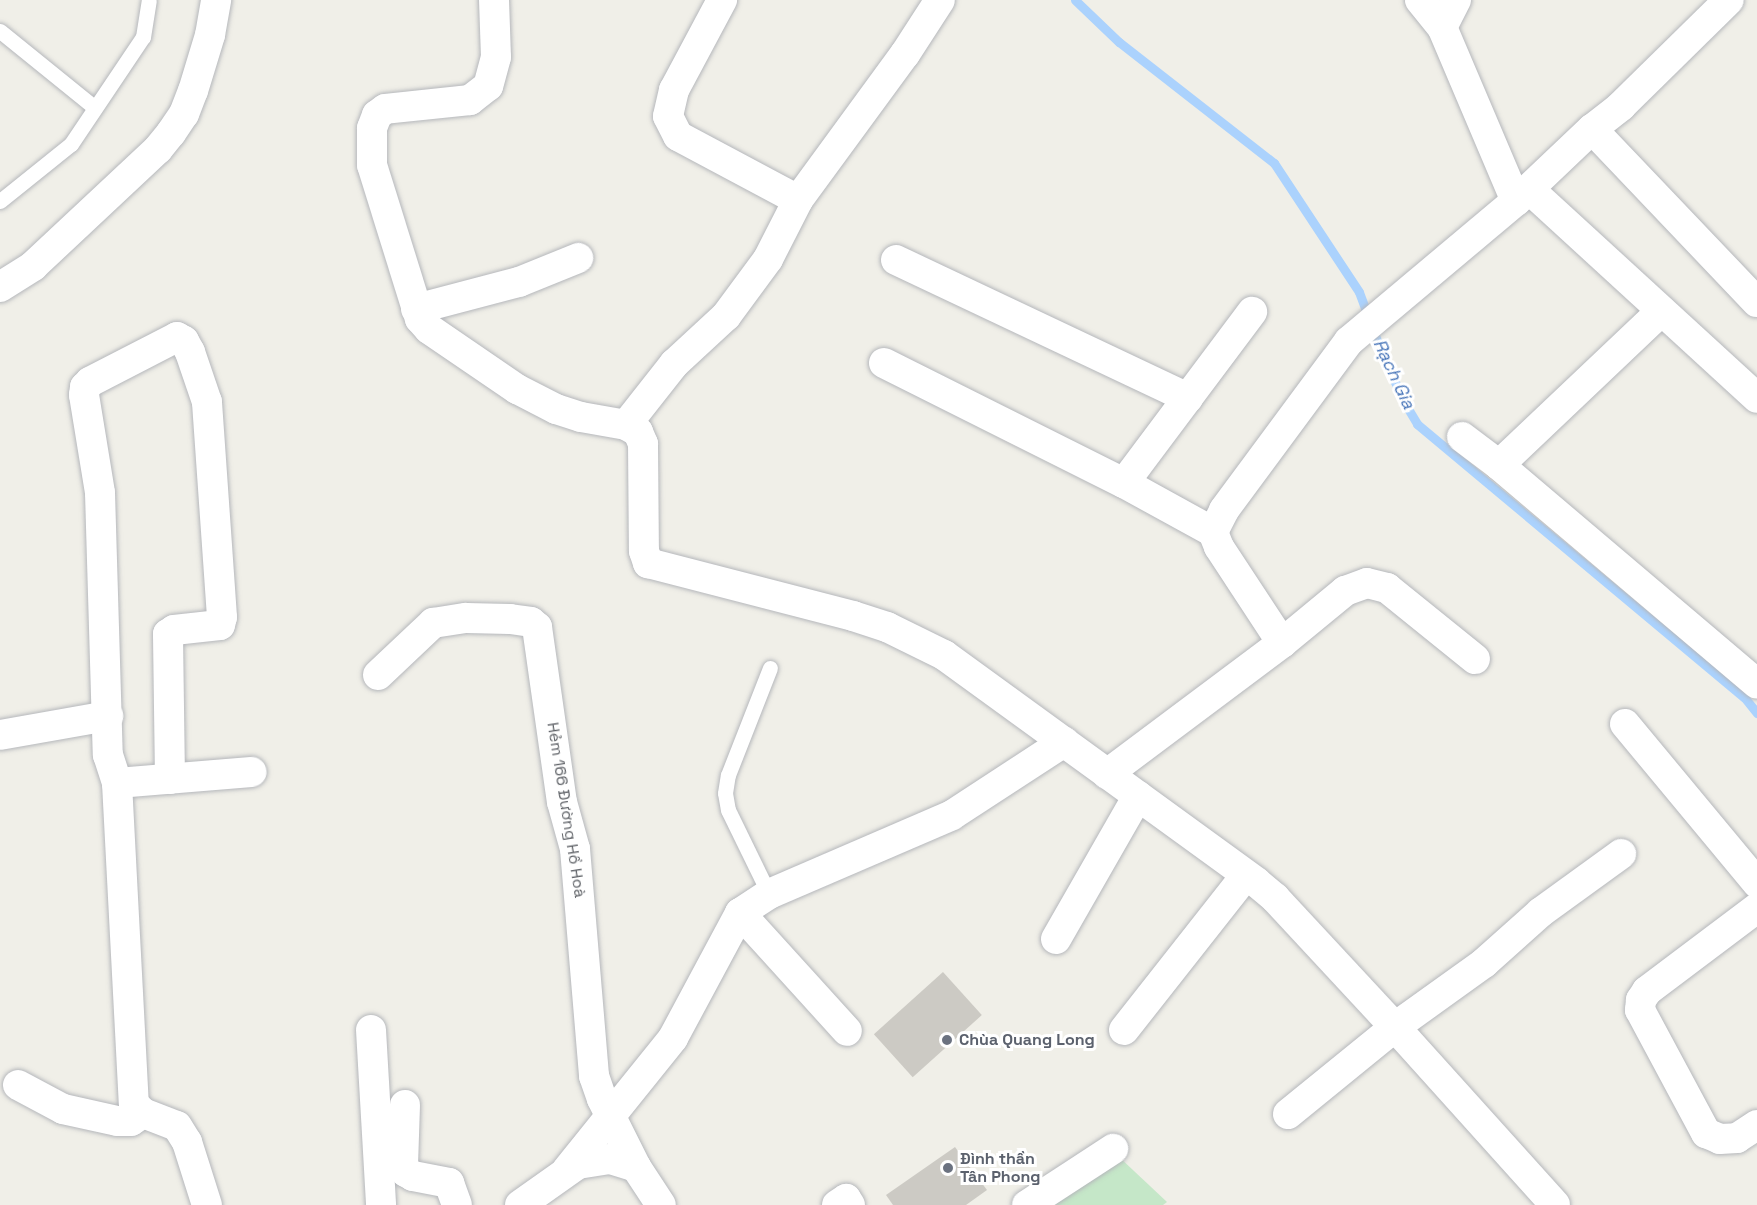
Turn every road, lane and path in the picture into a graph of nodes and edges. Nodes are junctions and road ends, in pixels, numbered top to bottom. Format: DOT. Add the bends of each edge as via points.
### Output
graph roads {
  1 [pos="149,0"];
  2 [pos="216,0"];
  3 [pos="494,0"];
  4 [pos="722,0"];
  5 [pos="940,0"];
  6 [pos="1420,0"];
  7 [pos="1456,0"];
  8 [pos="1729,0"];
  9 [pos="1442,27"];
  10 [pos="0,31"];
  11 [pos="95,108"];
  12 [pos="1592,129"];
  13 [pos="1522,195"];
  14 [pos="798,200"];
  15 [pos="0,201"];
  16 [pos="578,258"];
  17 [pos="896,260"];
  18 [pos="0,287"];
  19 [pos="1757,302"];
  20 [pos="416,309"];
  21 [pos="1661,310"];
  22 [pos="1252,312"];
  23 [pos="884,363"];
  24 [pos="1188,398"];
  25 [pos="1757,398"];
  26 [pos="626,425"];
  27 [pos="1461,437"];
  28 [pos="1499,465"];
  29 [pos="1124,483"];
  30 [pos="1213,532"];
  31 [pos="1282,643"];
  32 [pos="1475,659"];
  33 [pos="770,668"];
  34 [pos="378,675"];
  35 [pos="1757,684"];
  36 [pos="108,716"];
  37 [pos="1624,724"];
  38 [pos="0,735"];
  39 [pos="1064,742"];
  40 [pos="252,772"];
  41 [pos="1107,774"];
  42 [pos="170,779"];
  43 [pos="117,783"];
  44 [pos="1138,796"];
  45 [pos="1621,854"];
  46 [pos="1246,875"];
  47 [pos="1757,884"];
  48 [pos="769,894"];
  49 [pos="1757,908"];
  50 [pos="740,913"];
  51 [pos="1056,939"];
  52 [pos="1395,1027"];
  53 [pos="371,1030"];
  54 [pos="1124,1030"];
  55 [pos="847,1031"];
  56 [pos="18,1085"];
  57 [pos="405,1106"];
  58 [pos="143,1113"];
  59 [pos="1288,1114"];
  60 [pos="610,1117"];
  61 [pos="1757,1125"];
  62 [pos="1113,1149"];
  63 [pos="636,1167"];
  64 [pos="567,1170"];
  65 [pos="207,1205"];
  66 [pos="381,1205"];
  67 [pos="457,1205"];
  68 [pos="520,1205"];
  69 [pos="661,1205"];
  70 [pos="837,1205"];
  71 [pos="850,1205"];
  72 [pos="1027,1205"];
  73 [pos="1555,1205"];
  1 -- 11 [label="lane" via="143,37"];
  2 -- 18 [label="street" via="193,91 171,134 40,260"];
  3 -- 20 [label="street" via="496,57 488,86 470,100 385,109 377,115 372,128 372,165"];
  4 -- 14 [label="street" via="674,90 668,116 678,136"];
  5 -- 14 [label="street"];
  6 -- 9 [label="street"];
  7 -- 9 [label="street"];
  8 -- 12 [label="street" via="1621,106"];
  9 -- 13 [label="street"];
  10 -- 11 [label="lane"];
  11 -- 15 [label="lane" via="71,144"];
  12 -- 13 [label="street"];
  12 -- 19 [label="street"];
  13 -- 21 [label="street"];
  13 -- 30 [label="street" via="1349,340 1224,510"];
  14 -- 26 [label="street" via="768,259 726,316 674,364"];
  16 -- 20 [label="street" via="519,282"];
  17 -- 24 [label="street"];
  20 -- 26 [label="street" via="429,329 517,389 573,414"];
  21 -- 25 [label="street"];
  21 -- 28 [label="street"];
  22 -- 24 [label="street"];
  23 -- 29 [label="street"];
  24 -- 29 [label="street"];
  26 -- 39 [label="street" via="638,432 643,444 644,551 648,563 887,627 975,675"];
  27 -- 28 [label="street"];
  28 -- 35 [label="street"];
  29 -- 30 [label="street"];
  30 -- 31 [label="street"];
  31 -- 32 [label="street" via="1345,591 1367,583 1387,588"];
  31 -- 41 [label="street"];
  33 -- 48 [label="lane" via="728,775 725,793 728,810"];
  34 -- 60 [label="street, Hẻm 166 Đường Hồ Hoà" via="433,623 466,618 510,619 531,622 537,627 562,802 575,849 594,1076"];
  36 -- 38 [label="street"];
  36 -- 42 [label="street" via="100,494 85,387 177,337 190,352 207,402 222,617 220,625 168,634"];
  36 -- 43 [label="street" via="108,755"];
  37 -- 47 [label="street"];
  39 -- 41 [label="street"];
  39 -- 48 [label="street" via="952,815"];
  40 -- 42 [label="street"];
  41 -- 44 [label="street"];
  42 -- 43 [label="street"];
  43 -- 58 [label="street" via="132,1082 134,1104"];
  44 -- 46 [label="street"];
  44 -- 51 [label="street"];
  45 -- 52 [label="street" via="1541,912 1484,963"];
  46 -- 52 [label="street" via="1275,898"];
  46 -- 54 [label="street"];
  48 -- 50 [label="street"];
  49 -- 61 [label="street" via="1647,991 1640,1010 1706,1133 1720,1139 1737,1138"];
  50 -- 55 [label="street"];
  50 -- 60 [label="street" via="673,1038"];
  52 -- 59 [label="street"];
  52 -- 73 [label="street"];
  53 -- 66 [label="street"];
  56 -- 58 [label="street" via="63,1109 117,1121 132,1121"];
  57 -- 67 [label="street" via="406,1172 449,1183"];
  58 -- 65 [label="street" via="177,1126 187,1142"];
  60 -- 63 [label="street, Hẻm 166 Đường Hồ Hoà"];
  60 -- 64 [label="street"];
  62 -- 72 [label="street"];
  63 -- 64 [label="street" via="610,1159 578,1164"];
  63 -- 69 [label="street, Hẻm 166 Đường Hồ Hoà"];
  64 -- 68 [label="street"];
  70 -- 71 [label="street" via="846,1199"];
}
